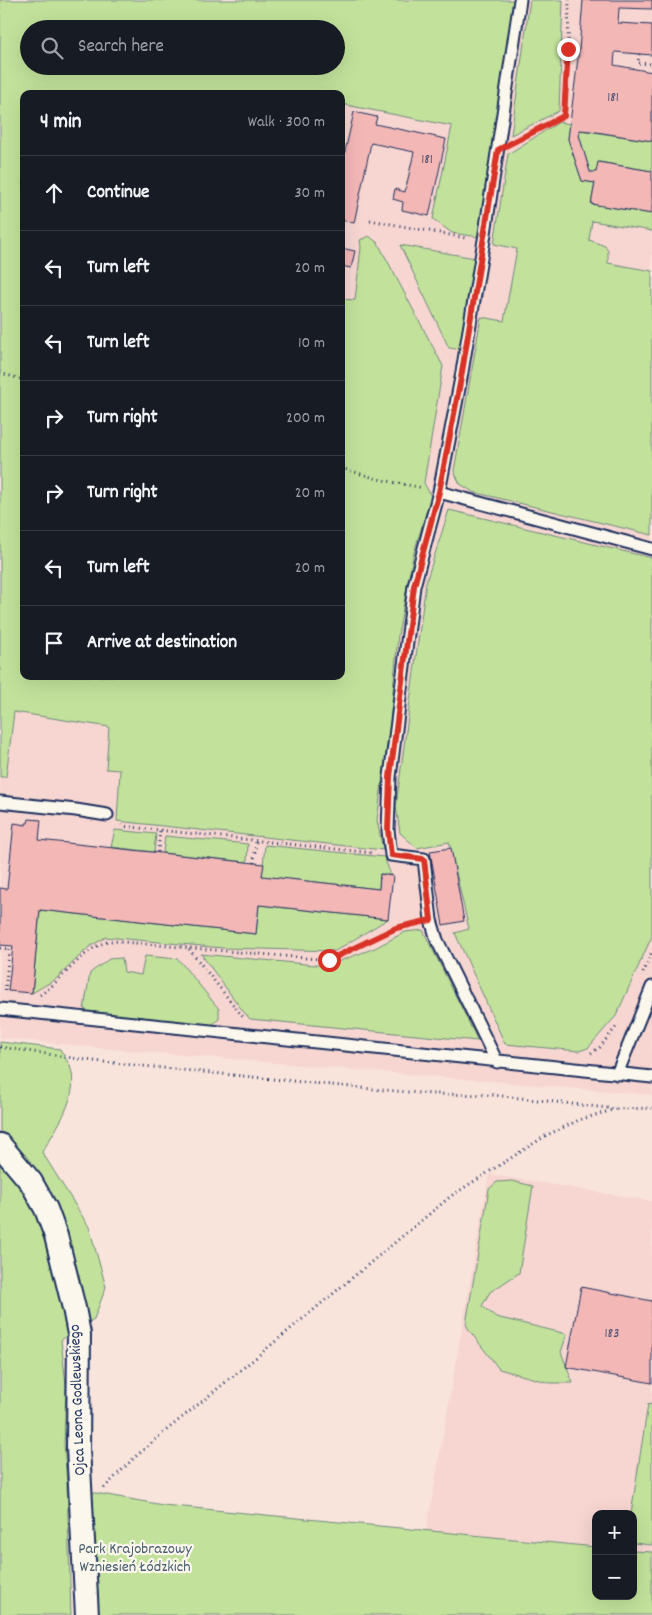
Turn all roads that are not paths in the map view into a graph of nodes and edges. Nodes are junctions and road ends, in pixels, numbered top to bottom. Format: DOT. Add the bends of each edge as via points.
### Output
graph roads {
  1 [pos="520,0"];
  2 [pos="439,492"];
  3 [pos="652,549"];
  4 [pos="0,802"];
  5 [pos="107,815"];
  6 [pos="652,987"];
  7 [pos="0,1009"];
  8 [pos="497,1062"];
  9 [pos="617,1074"];
  10 [pos="652,1077"];
  11 [pos="0,1145"];
  12 [pos="87,1615"];
  1 -- 2 [label="lane" via="461,378"];
  2 -- 3 [label="lane"];
  2 -- 8 [label="lane" via="414,586 390,777 388,830 391,855 424,859 431,920 437,940"];
  4 -- 5 [label="lane"];
  6 -- 9 [label="lane"];
  7 -- 8 [label="lane"];
  8 -- 9 [label="lane"];
  9 -- 10 [label="lane"];
  11 -- 12 [label="street, Ojca Leona Godlewskiego" via="31,1182 46,1209 56,1236 79,1334 78,1448"];
}
